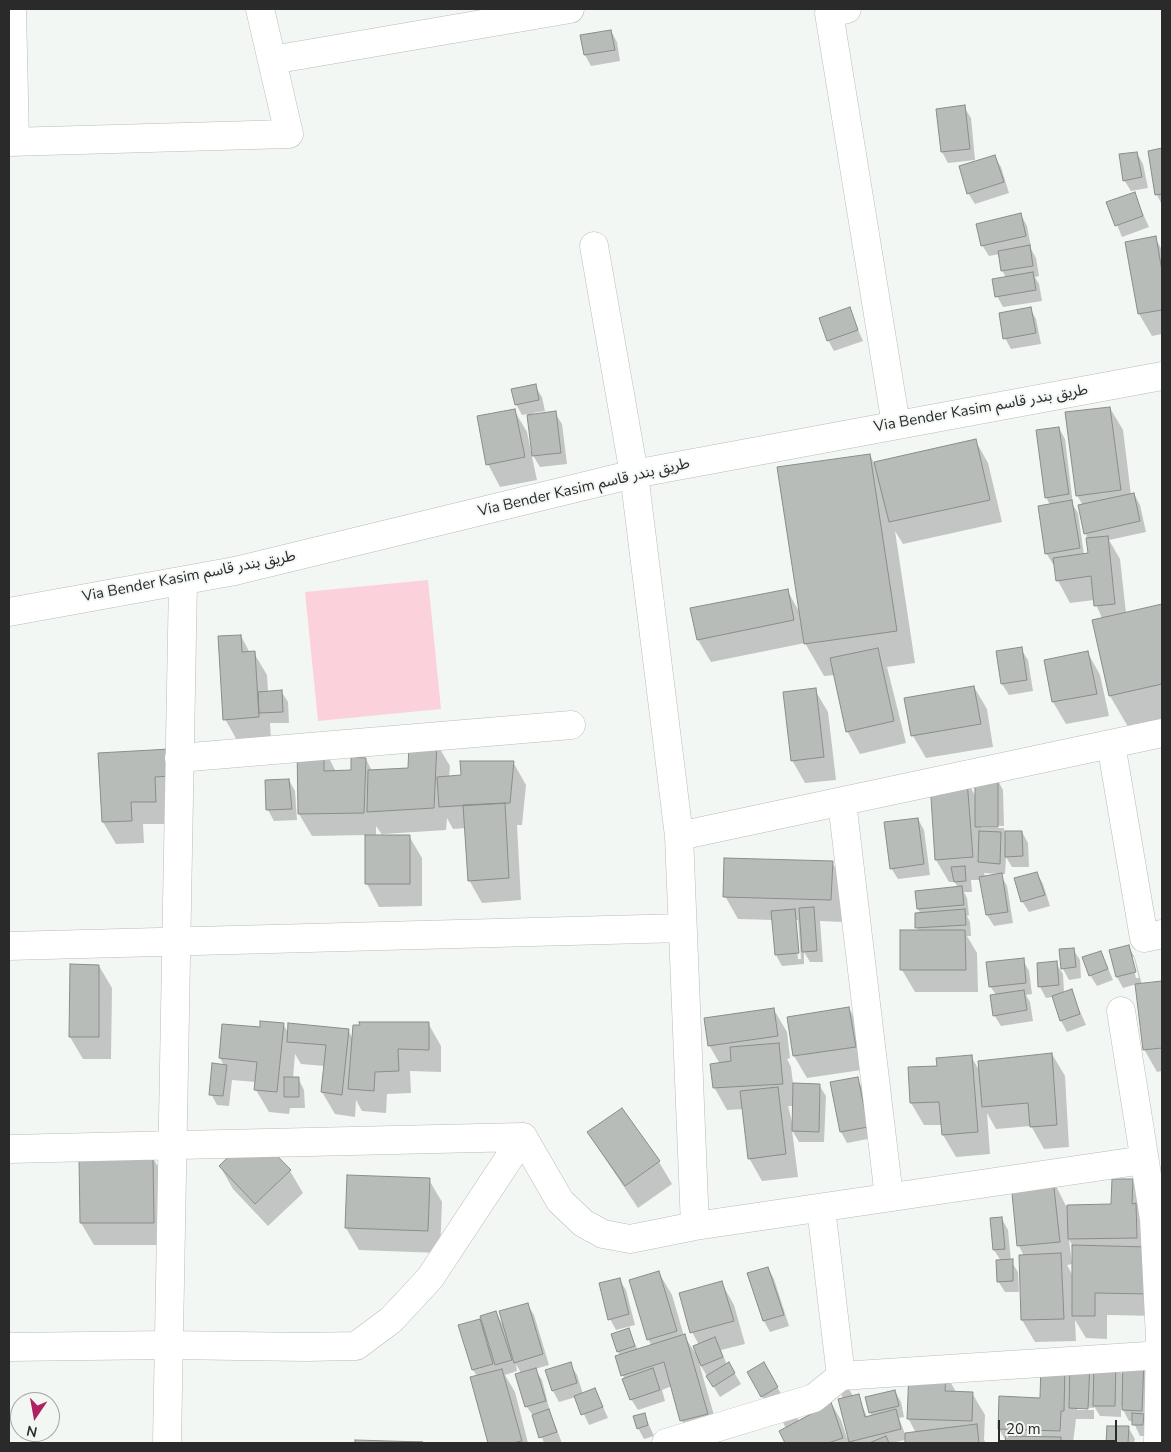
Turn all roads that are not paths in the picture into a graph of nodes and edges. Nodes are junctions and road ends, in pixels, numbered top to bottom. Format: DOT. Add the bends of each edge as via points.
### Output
graph roads {
  1 [pos="12,9"];
  2 [pos="260,9"];
  3 [pos="570,9"];
  4 [pos="835,10"];
  5 [pos="272,60"];
  6 [pos="12,142"];
  7 [pos="594,246"];
  8 [pos="1162,376"];
  9 [pos="896,425"];
  10 [pos="634,474"];
  11 [pos="183,581"];
  12 [pos="9,612"];
  13 [pos="572,725"];
  14 [pos="1162,734"];
  15 [pos="1111,744"];
  16 [pos="179,758"];
  17 [pos="842,802"];
  18 [pos="679,836"];
  19 [pos="682,928"];
  20 [pos="1162,934"];
  21 [pos="176,940"];
  22 [pos="9,946"];
  23 [pos="1121,1011"];
  24 [pos="522,1137"];
  25 [pos="172,1146"];
  26 [pos="9,1149"];
  27 [pos="1144,1160"];
  28 [pos="889,1197"];
  29 [pos="821,1208"];
  30 [pos="695,1226"];
  31 [pos="168,1345"];
  32 [pos="9,1348"];
  33 [pos="1161,1355"];
  34 [pos="841,1376"];
  35 [pos="167,1443"];
  36 [pos="666,1443"];
  37 [pos="1158,1443"];
  1 -- 6 [label="street"];
  2 -- 5 [label="street"];
  3 -- 5 [label="street"];
  4 -- 9 [label="street"];
  5 -- 6 [label="street" via="289,134"];
  7 -- 10 [label="street"];
  8 -- 9 [label="street, Via Bender Kasim طريق بندر قاسم"];
  9 -- 10 [label="street, Via Bender Kasim طريق بندر قاسم"];
  10 -- 11 [label="street, Via Bender Kasim طريق بندر قاسم"];
  10 -- 18 [label="street"];
  11 -- 12 [label="street, Via Bender Kasim طريق بندر قاسم"];
  11 -- 16 [label="street"];
  13 -- 16 [label="street"];
  14 -- 15 [label="street"];
  15 -- 17 [label="street"];
  15 -- 20 [label="street" via="1144,938"];
  16 -- 21 [label="street"];
  17 -- 18 [label="street"];
  17 -- 28 [label="street"];
  18 -- 19 [label="street"];
  19 -- 21 [label="street"];
  19 -- 30 [label="street"];
  21 -- 22 [label="street"];
  21 -- 25 [label="street"];
  23 -- 27 [label="street"];
  24 -- 25 [label="street"];
  24 -- 30 [label="street" via="560,1201 584,1223 603,1234 630,1239"];
  24 -- 31 [label="street" via="430,1278 391,1320 356,1346"];
  25 -- 26 [label="street"];
  25 -- 31 [label="street"];
  27 -- 28 [label="street"];
  27 -- 33 [label="street" via="1154,1219"];
  28 -- 29 [label="street"];
  29 -- 30 [label="street"];
  29 -- 34 [label="street"];
  31 -- 32 [label="street"];
  31 -- 35 [label="street"];
  33 -- 34 [label="street"];
  33 -- 37 [label="street"];
  34 -- 36 [label="street" via="814,1398"];
}
